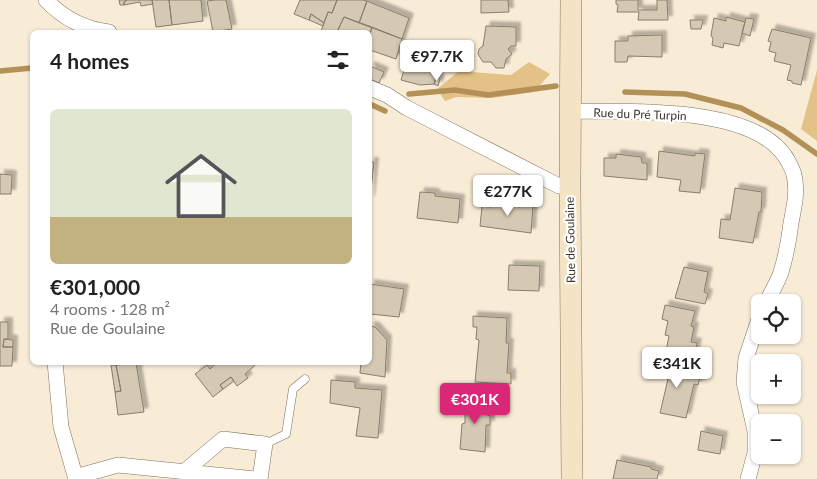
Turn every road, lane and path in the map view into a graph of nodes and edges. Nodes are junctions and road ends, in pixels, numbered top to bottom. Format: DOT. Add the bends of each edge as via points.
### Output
graph roads {
  1 [pos="46,0"];
  2 [pos="571,0"];
  3 [pos="98,30"];
  4 [pos="372,89"];
  5 [pos="570,112"];
  6 [pos="570,186"];
  7 [pos="770,294"];
  8 [pos="751,343"];
  9 [pos="55,365"];
  10 [pos="305,379"];
  11 [pos="265,444"];
  12 [pos="186,471"];
  13 [pos="76,478"];
  14 [pos="256,479"];
  15 [pos="260,479"];
  16 [pos="572,479"];
  17 [pos="748,479"];
  1 -- 3 [label="street" via="70,20"];
  2 -- 5 [label="street, Rue de Goulaine"];
  4 -- 6 [label="street" via="559,186"];
  5 -- 6 [label="street, Rue de Goulaine"];
  5 -- 7 [label="street, Rue du Pré Turpin" via="667,113 707,118 733,124 770,141 783,153 794,173 797,192 781,273"];
  6 -- 16 [label="street, Rue de Goulaine"];
  8 -- 17 [label="street" via="744,382 755,431 755,453"];
  9 -- 13 [label="street" via="61,427"];
  10 -- 11 [label="lane" via="293,389 286,434"];
  11 -- 12 [label="street" via="223,439"];
  11 -- 15 [label="street"];
  12 -- 13 [label="street" via="118,465"];
  12 -- 14 [label="street"];
}
